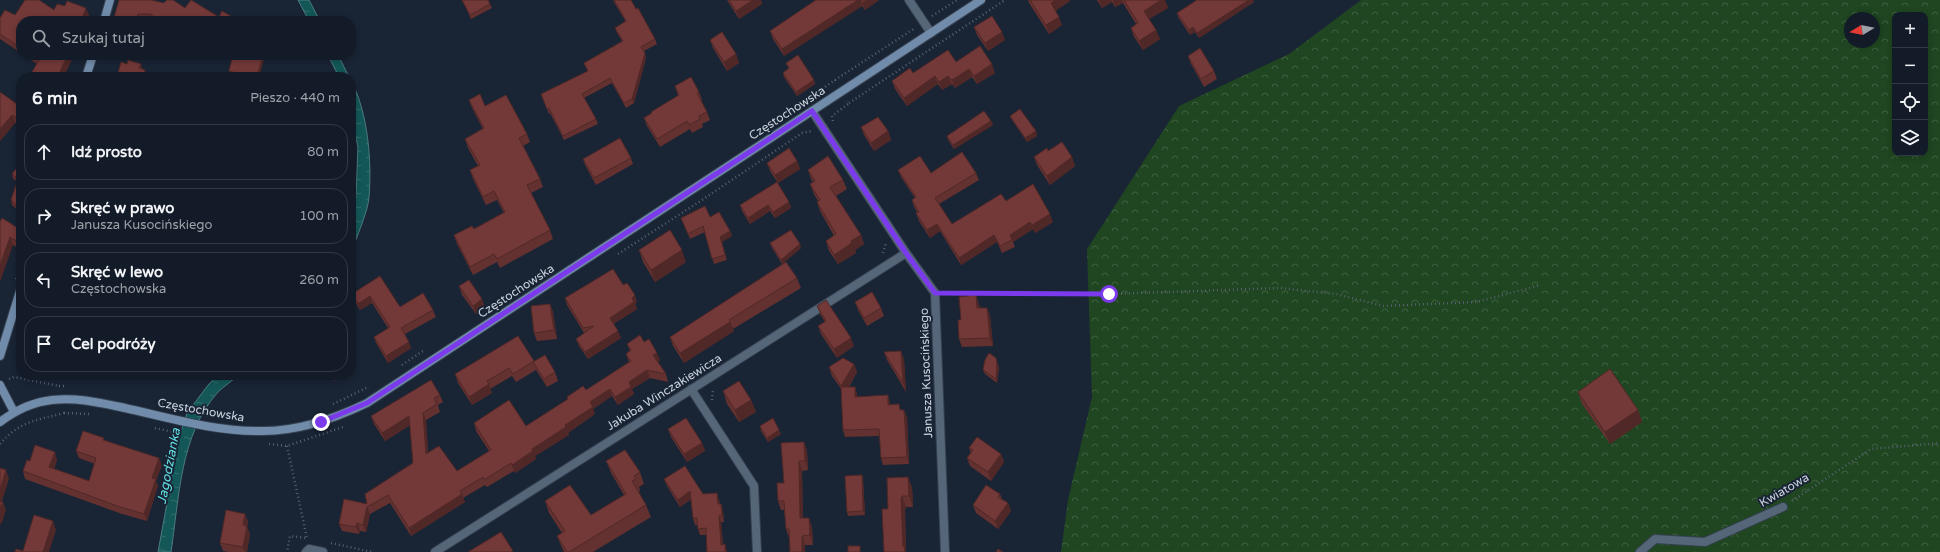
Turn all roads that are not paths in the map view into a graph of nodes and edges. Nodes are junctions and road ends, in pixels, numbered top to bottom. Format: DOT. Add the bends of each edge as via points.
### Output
graph roads {
  1 [pos="110,0"];
  2 [pos="909,0"];
  3 [pos="981,0"];
  4 [pos="105,16"];
  5 [pos="931,33"];
  6 [pos="91,60"];
  7 [pos="88,72"];
  8 [pos="812,111"];
  9 [pos="906,253"];
  10 [pos="16,304"];
  11 [pos="0,356"];
  12 [pos="0,385"];
  13 [pos="691,389"];
  14 [pos="14,412"];
  15 [pos="0,422"];
  16 [pos="1783,507"];
  17 [pos="308,551"];
  18 [pos="323,552"];
  19 [pos="435,552"];
  20 [pos="757,552"];
  21 [pos="945,552"];
  22 [pos="1640,552"];
  1 -- 4 [label="main road"];
  2 -- 5 [label="street"];
  3 -- 5 [label="main road, Częstochowska"];
  5 -- 8 [label="main road, Częstochowska"];
  6 -- 7 [label="main road"];
  8 -- 9 [label="street, Janusza Kusocińskiego"];
  8 -- 14 [label="main road, Częstochowska" via="367,403 337,417 301,428 262,432 220,428 74,400 52,400"];
  9 -- 13 [label="street, Jakuba Winczakiewicza"];
  9 -- 21 [label="street, Janusza Kusocińskiego" via="935,293"];
  10 -- 11 [label="main road"];
  12 -- 14 [label="main road"];
  13 -- 19 [label="street, Jakuba Winczakiewicza"];
  13 -- 20 [label="street" via="754,486"];
  14 -- 15 [label="main road, Częstochowska"];
  16 -- 22 [label="street, Kwiatowa" via="1705,542 1655,539"];
  17 -- 18 [label="street"];
}
